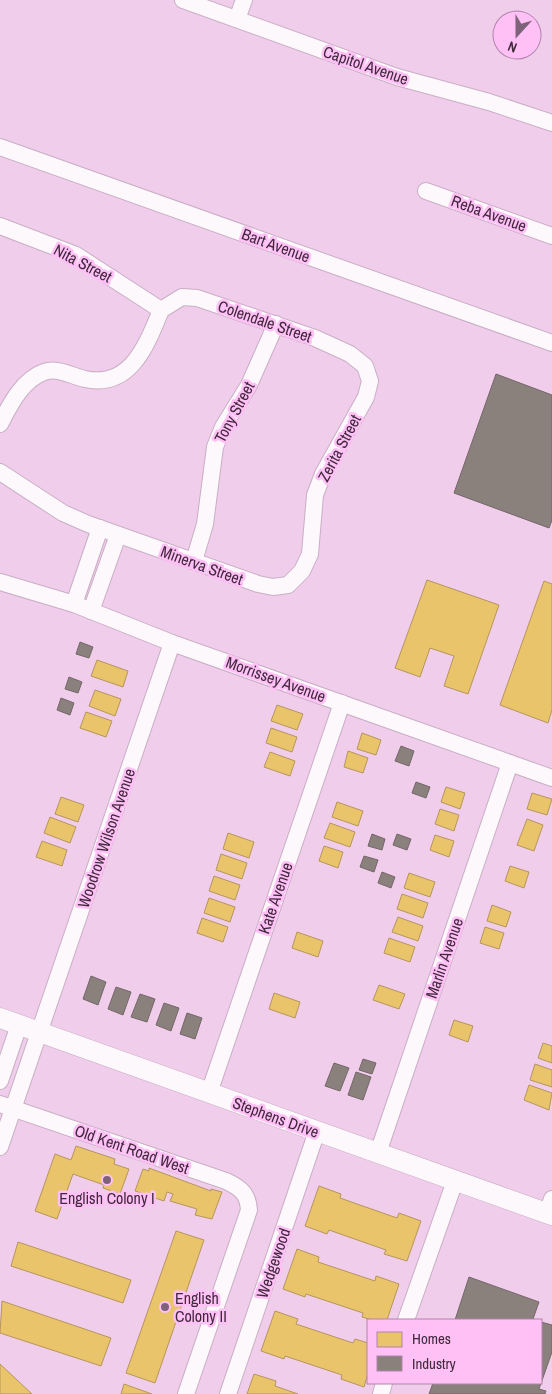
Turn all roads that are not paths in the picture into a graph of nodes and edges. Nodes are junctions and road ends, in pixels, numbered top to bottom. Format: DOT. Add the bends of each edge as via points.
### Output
graph roads {
  1 [pos="183,0"];
  2 [pos="244,0"];
  3 [pos="238,19"];
  4 [pos="552,123"];
  5 [pos="0,147"];
  6 [pos="426,191"];
  7 [pos="0,226"];
  8 [pos="552,236"];
  9 [pos="161,310"];
  10 [pos="276,324"];
  11 [pos="552,343"];
  12 [pos="366,366"];
  13 [pos="0,424"];
  14 [pos="0,472"];
  15 [pos="100,528"];
  16 [pos="118,535"];
  17 [pos="194,561"];
  18 [pos="288,585"];
  19 [pos="1,586"];
  20 [pos="74,604"];
  21 [pos="92,611"];
  22 [pos="172,643"];
  23 [pos="342,703"];
  24 [pos="510,763"];
  25 [pos="552,778"];
  26 [pos="0,1018"];
  27 [pos="19,1025"];
  28 [pos="40,1032"];
  29 [pos="0,1081"];
  30 [pos="209,1093"];
  31 [pos="7,1106"];
  32 [pos="317,1131"];
  33 [pos="1,1140"];
  34 [pos="378,1153"];
  35 [pos="455,1181"];
  36 [pos="550,1209"];
  37 [pos="406,1319"];
  38 [pos="186,1394"];
  39 [pos="228,1394"];
  1 -- 3 [label="street, Capitol Avenue"];
  2 -- 3 [label="street"];
  3 -- 4 [label="street, Capitol Avenue" via="397,77"];
  5 -- 11 [label="street, Bart Avenue"];
  6 -- 8 [label="street, Reba Avenue"];
  7 -- 9 [label="street, Nita Street" via="76,255"];
  9 -- 10 [label="street, Colendale Street" via="182,297 197,298"];
  9 -- 13 [label="street" via="140,356 128,371 97,380 58,371 43,373 24,387"];
  10 -- 12 [label="street, Colendale Street" via="350,354"];
  10 -- 17 [label="street, Tony Street" via="249,385 215,447 205,524"];
  12 -- 18 [label="street, Zerita Street" via="370,381 366,397 323,474 316,495 310,554 302,572"];
  14 -- 15 [label="street, Minerva Street" via="63,513"];
  15 -- 16 [label="street, Minerva Street"];
  15 -- 20 [label="street"];
  16 -- 17 [label="street, Minerva Street"];
  16 -- 21 [label="street"];
  17 -- 18 [label="street, Minerva Street" via="258,584"];
  19 -- 20 [label="street, Morrissey Avenue"];
  20 -- 21 [label="street, Morrissey Avenue"];
  21 -- 22 [label="street, Morrissey Avenue"];
  22 -- 23 [label="street, Morrissey Avenue"];
  22 -- 28 [label="street, Woodrow Wilson Avenue"];
  23 -- 24 [label="street, Morrissey Avenue"];
  23 -- 30 [label="street, Kate Avenue"];
  24 -- 25 [label="street, Morrissey Avenue"];
  24 -- 34 [label="street, Marlin Avenue"];
  26 -- 27 [label="street, Stephens Drive"];
  27 -- 28 [label="street, Stephens Drive"];
  27 -- 29 [label="street"];
  28 -- 30 [label="street, Stephens Drive"];
  28 -- 31 [label="street, Woodrow Wilson Avenue"];
  30 -- 32 [label="street, Stephens Drive"];
  31 -- 33 [label="street, Woodrow Wilson Avenue"];
  31 -- 38 [label="street, Old Kent Road West" via="226,1181 246,1195 249,1210"];
  32 -- 34 [label="street, Stephens Drive"];
  32 -- 39 [label="street, Wedgewood"];
  34 -- 35 [label="street, Stephens Drive"];
  35 -- 36 [label="street, Stephens Drive"];
  35 -- 37 [label="street"];
}
